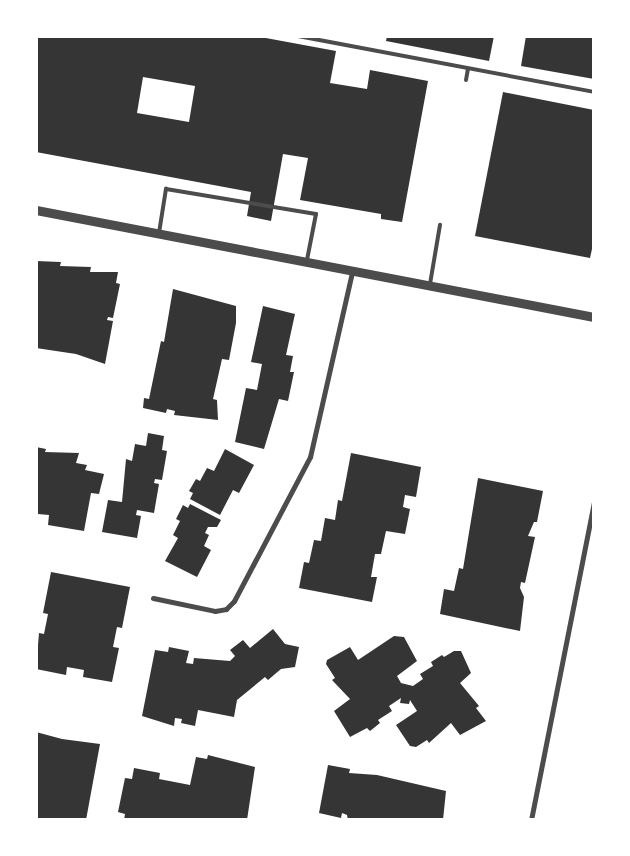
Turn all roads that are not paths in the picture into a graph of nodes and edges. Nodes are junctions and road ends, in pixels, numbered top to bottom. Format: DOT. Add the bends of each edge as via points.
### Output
graph roads {
  1 [pos="298,36"];
  2 [pos="468,69"];
  3 [pos="466,80"];
  4 [pos="594,92"];
  5 [pos="36,210"];
  6 [pos="440,225"];
  7 [pos="158,235"];
  8 [pos="306,264"];
  9 [pos="352,272"];
  10 [pos="429,286"];
  11 [pos="594,317"];
  12 [pos="594,501"];
  13 [pos="153,598"];
  14 [pos="531,820"];
  1 -- 2 [label="lane"];
  2 -- 3 [label="lane"];
  2 -- 4 [label="lane"];
  5 -- 7 [label="street"];
  6 -- 10 [label="lane"];
  7 -- 8 [label="street"];
  7 -- 8 [label="lane" via="166,189 316,214"];
  8 -- 9 [label="street"];
  9 -- 10 [label="street"];
  9 -- 13 [label="street" via="310,457 234,601 215,611"];
  10 -- 11 [label="street"];
  12 -- 14 [label="street"];
}
